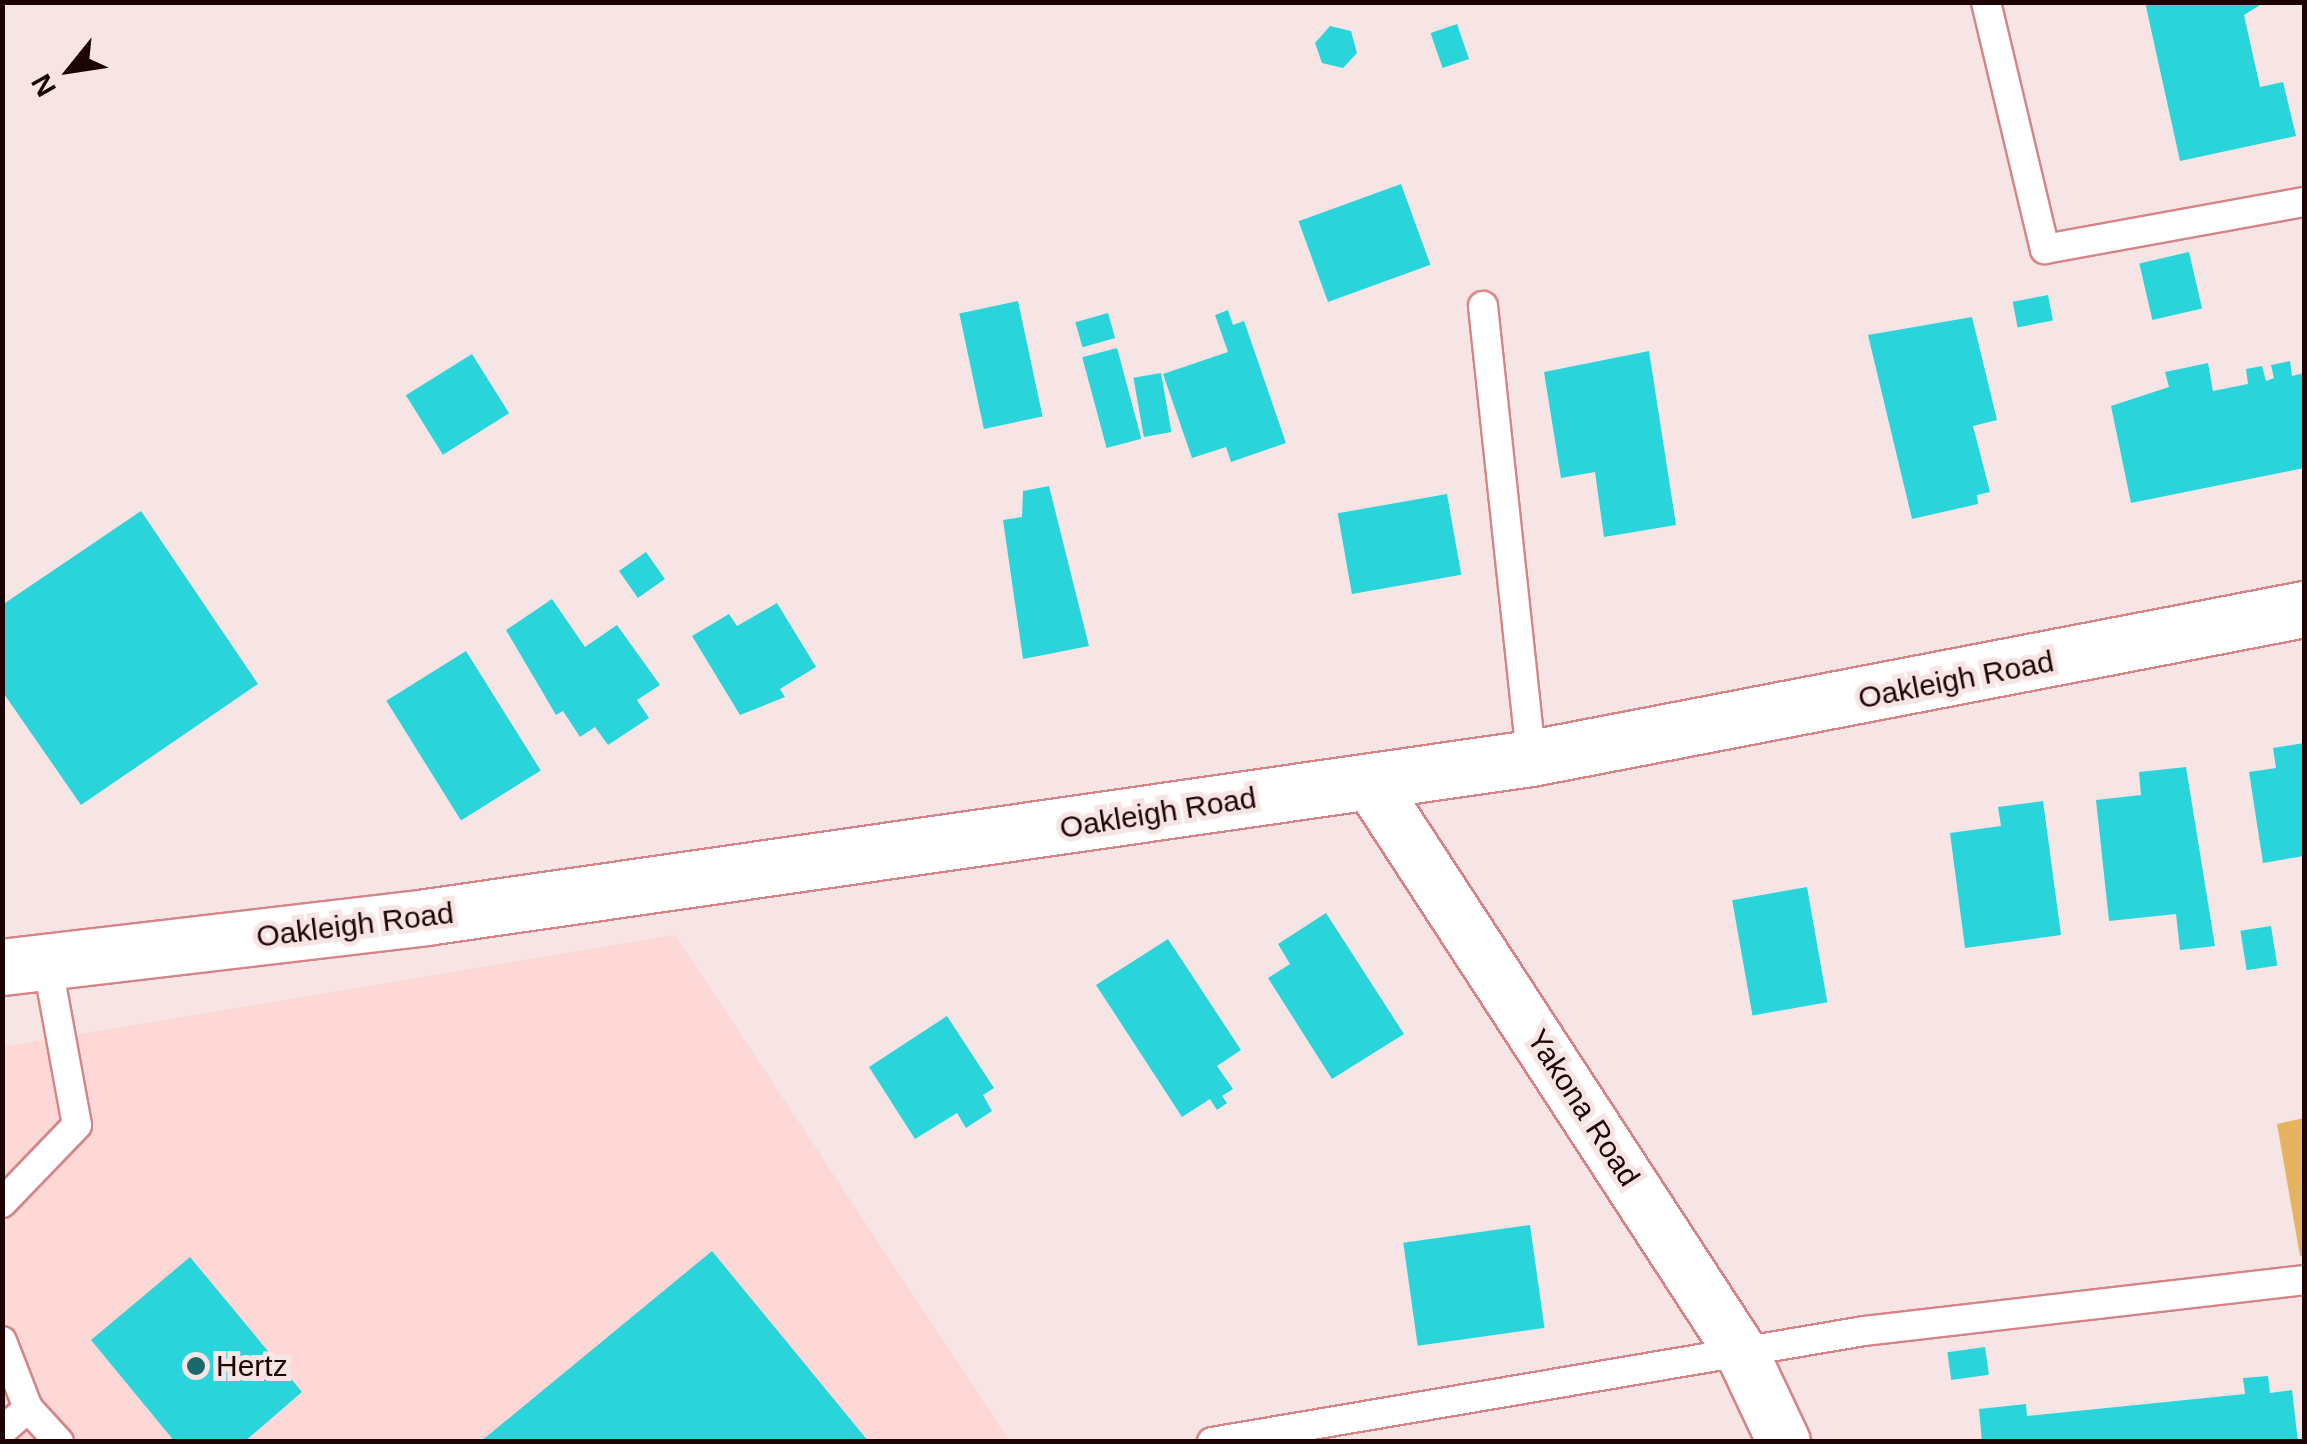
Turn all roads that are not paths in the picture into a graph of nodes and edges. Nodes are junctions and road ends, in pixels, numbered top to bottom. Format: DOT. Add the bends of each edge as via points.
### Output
graph roads {
  1 [pos="1986,2"];
  2 [pos="2304,202"];
  3 [pos="1483,306"];
  4 [pos="2304,609"];
  5 [pos="1531,758"];
  6 [pos="1369,781"];
  7 [pos="24,965"];
  8 [pos="2,1203"];
  9 [pos="2304,1280"];
  10 [pos="2,1341"];
  11 [pos="1744,1357"];
  12 [pos="28,1408"];
  13 [pos="2,1432"];
  14 [pos="58,1442"];
  15 [pos="1212,1442"];
  16 [pos="1784,1442"];
  1 -- 2 [label="lane" via="2045,249"];
  3 -- 5 [label="lane"];
  4 -- 5 [label="street, Oakleigh Road"];
  5 -- 6 [label="street, Oakleigh Road"];
  6 -- 7 [label="street, Oakleigh Road"];
  6 -- 11 [label="street, Yakona Road"];
  7 -- 8 [label="lane" via="76,1124"];
  9 -- 11 [label="lane" via="1864,1331"];
  10 -- 12 [label="lane"];
  11 -- 15 [label="lane"];
  11 -- 16 [label="street, Yakona Road"];
  12 -- 13 [label="lane"];
  12 -- 14 [label="lane"];
}
